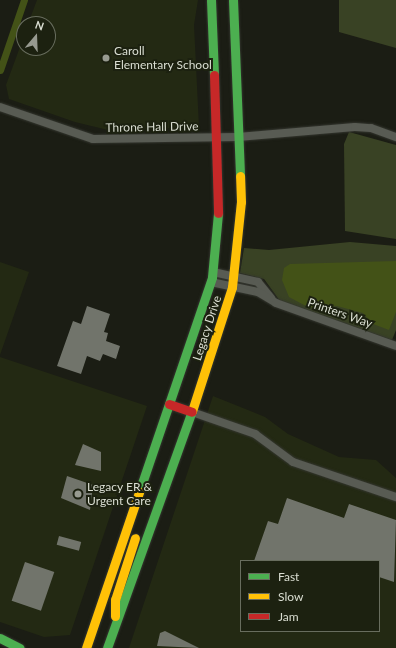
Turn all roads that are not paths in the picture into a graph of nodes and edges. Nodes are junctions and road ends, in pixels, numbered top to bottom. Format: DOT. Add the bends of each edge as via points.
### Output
graph roads {
  1 [pos="211,0"];
  2 [pos="233,0"];
  3 [pos="2,108"];
  4 [pos="218,137"];
  5 [pos="238,137"];
  6 [pos="396,137"];
  7 [pos="213,272"];
  8 [pos="234,277"];
  9 [pos="211,282"];
  10 [pos="232,287"];
  11 [pos="276,303"];
  12 [pos="396,346"];
  13 [pos="169,404"];
  14 [pos="192,412"];
  15 [pos="396,498"];
  16 [pos="125,534"];
  17 [pos="135,538"];
  18 [pos="145,542"];
  19 [pos="115,625"];
  20 [pos="0,638"];
  21 [pos="20,648"];
  22 [pos="86,648"];
  23 [pos="107,648"];
  1 -- 4 [label="main road, Legacy Drive"];
  2 -- 5 [label="main road, Legacy Drive"];
  3 -- 4 [label="street, Throne Hall Drive" via="93,139 127,141"];
  4 -- 5 [label="street, Throne Hall Drive"];
  4 -- 7 [label="main road, Legacy Drive" via="220,213"];
  5 -- 6 [label="street, Throne Hall Drive" via="355,127 371,128"];
  5 -- 8 [label="main road, Legacy Drive" via="240,227"];
  7 -- 8 [label="street"];
  7 -- 9 [label="main road, Legacy Drive"];
  8 -- 10 [label="main road, Legacy Drive"];
  8 -- 11 [label="street" via="260,283"];
  9 -- 10 [label="street, Printers Way"];
  9 -- 13 [label="main road, Legacy Drive"];
  10 -- 11 [label="street, Printers Way" via="258,292"];
  10 -- 14 [label="main road, Legacy Drive"];
  11 -- 12 [label="street, Printers Way"];
  13 -- 14 [label="main road"];
  13 -- 16 [label="main road, Legacy Drive"];
  14 -- 15 [label="street" via="255,434 293,462"];
  14 -- 18 [label="main road, Legacy Drive"];
  16 -- 17 [label="main road"];
  16 -- 22 [label="main road, Legacy Drive"];
  17 -- 18 [label="main road"];
  17 -- 19 [label="main road" via="115,600"];
  18 -- 19 [label="main road, Legacy Drive"];
  19 -- 23 [label="main road, Legacy Drive"];
  20 -- 21 [label="main road"];
}
